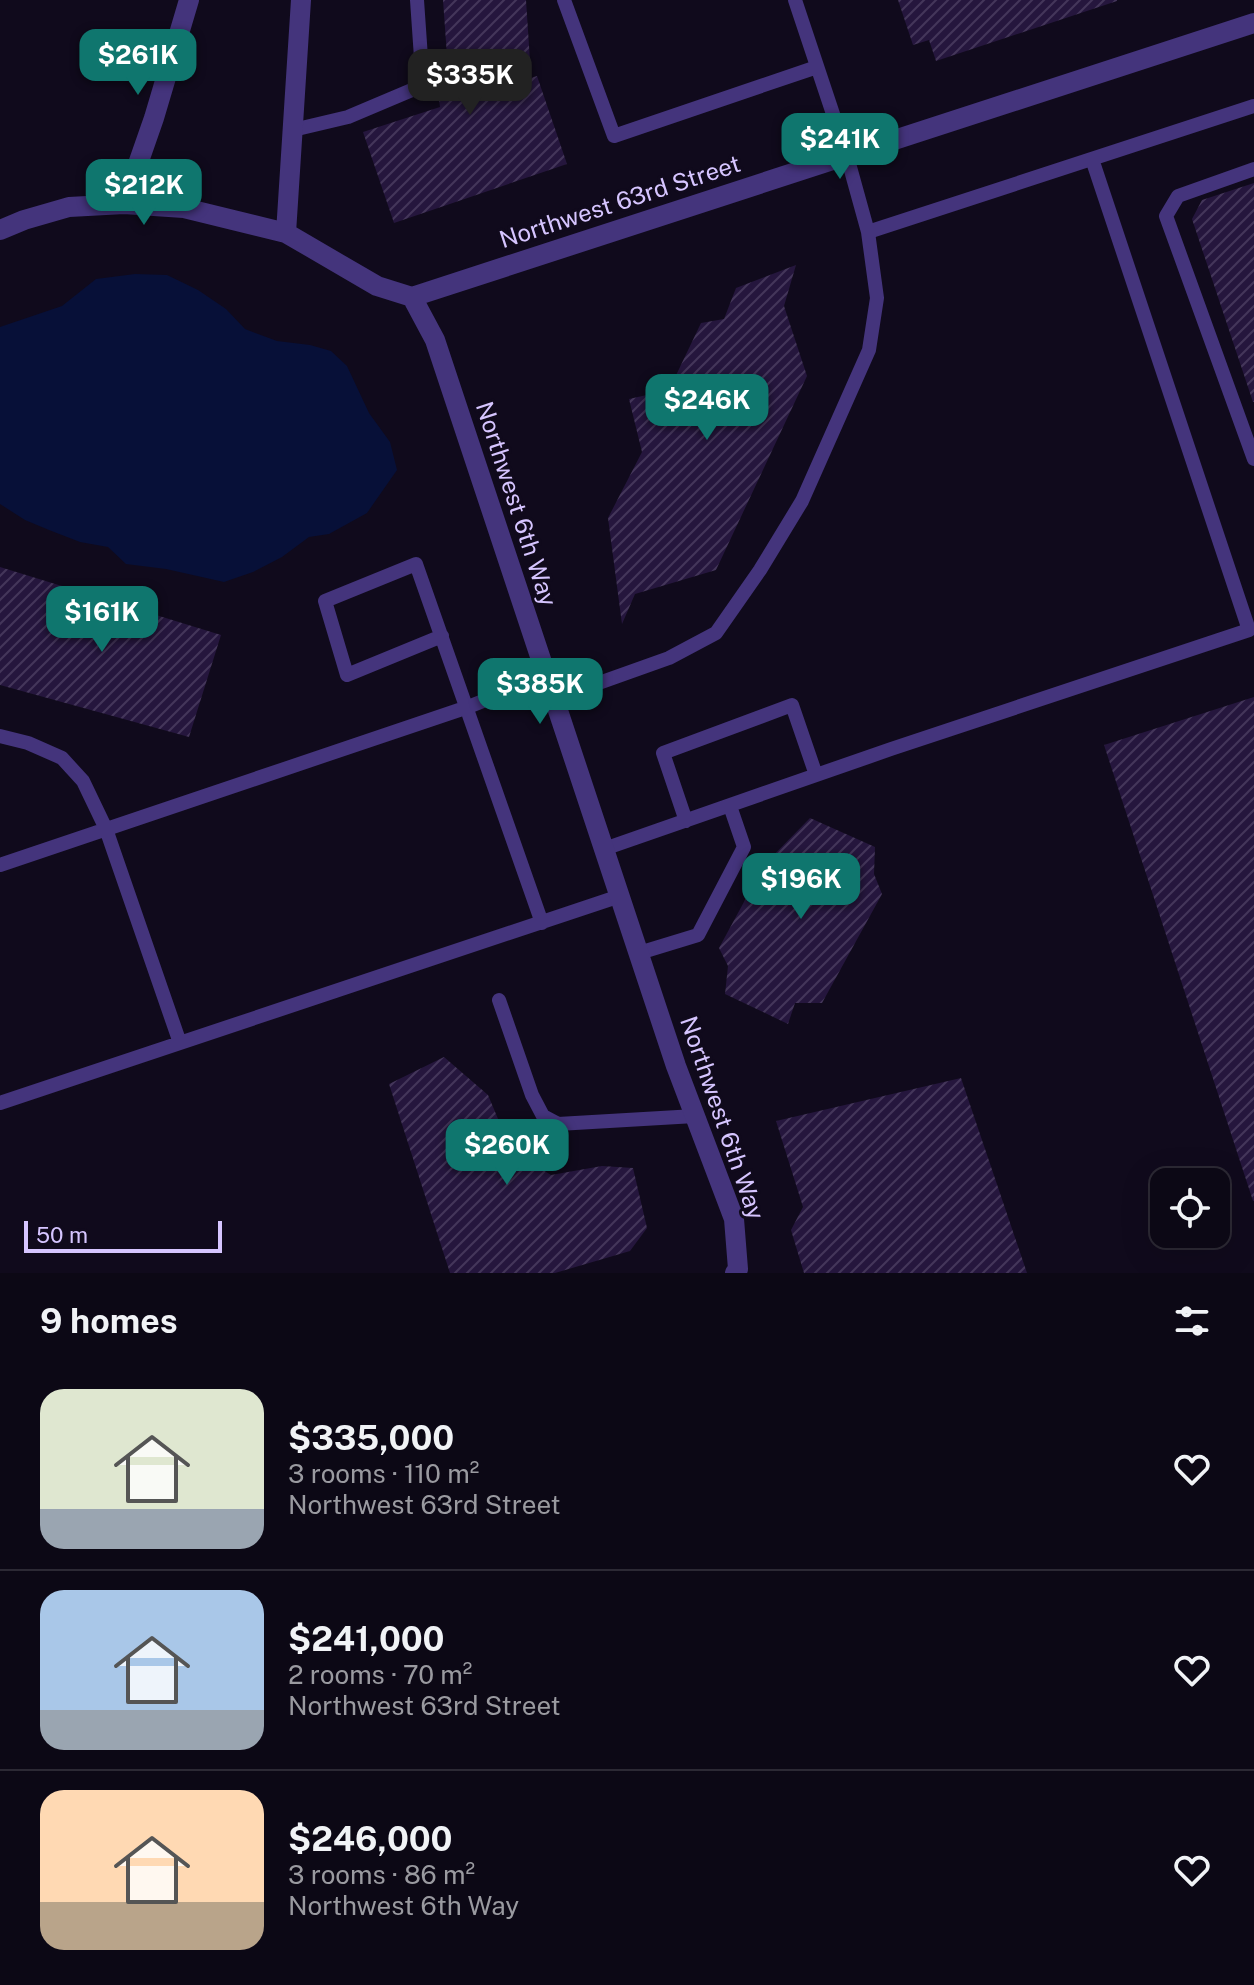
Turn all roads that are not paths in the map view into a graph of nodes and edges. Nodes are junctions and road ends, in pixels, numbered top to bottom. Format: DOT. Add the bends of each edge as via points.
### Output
graph roads {
  1 [pos="189,0"];
  2 [pos="301,0"];
  3 [pos="417,0"];
  4 [pos="564,0"];
  5 [pos="795,0"];
  6 [pos="1254,23"];
  7 [pos="817,67"];
  8 [pos="1254,106"];
  9 [pos="293,130"];
  10 [pos="847,156"];
  11 [pos="1092,159"];
  12 [pos="1254,169"];
  13 [pos="124,204"];
  14 [pos="0,230"];
  15 [pos="868,232"];
  16 [pos="286,233"];
  17 [pos="412,297"];
  18 [pos="1254,459"];
  19 [pos="442,636"];
  20 [pos="546,676"];
  21 [pos="554,699"];
  22 [pos="468,707"];
  23 [pos="0,736"];
  24 [pos="816,775"];
  25 [pos="730,806"];
  26 [pos="686,821"];
  27 [pos="106,829"];
  28 [pos="604,849"];
  29 [pos="0,865"];
  30 [pos="620,896"];
  31 [pos="542,923"];
  32 [pos="639,953"];
  33 [pos="499,1000"];
  34 [pos="180,1043"];
  35 [pos="0,1103"];
  36 [pos="695,1116"];
  37 [pos="737,1271"];
  1 -- 13 [label="street"];
  2 -- 9 [label="street"];
  3 -- 9 [label="lane" via="419,87 348,117"];
  4 -- 7 [label="lane" via="614,136"];
  5 -- 7 [label="lane"];
  6 -- 10 [label="street, Northwest 63rd Street"];
  7 -- 10 [label="lane"];
  8 -- 11 [label="lane"];
  9 -- 16 [label="street"];
  10 -- 15 [label="lane"];
  10 -- 17 [label="street, Northwest 63rd Street"];
  11 -- 15 [label="lane"];
  11 -- 24 [label="lane" via="1249,630"];
  12 -- 18 [label="lane" via="1178,196 1166,216"];
  13 -- 14 [label="street" via="69,207"];
  13 -- 16 [label="street" via="184,208"];
  15 -- 21 [label="lane" via="877,298 869,350 802,501 760,570 716,633 669,658"];
  16 -- 17 [label="street" via="377,286"];
  17 -- 20 [label="street, Northwest 6th Way" via="435,340"];
  19 -- 19 [label="lane" via="347,675 325,601 416,564"];
  19 -- 22 [label="lane"];
  20 -- 21 [label="street, Northwest 6th Way"];
  20 -- 22 [label="lane"];
  21 -- 28 [label="street, Northwest 6th Way"];
  22 -- 27 [label="lane"];
  22 -- 31 [label="lane"];
  23 -- 27 [label="lane" via="62,758 83,781"];
  24 -- 25 [label="lane"];
  24 -- 26 [label="lane" via="792,705 663,753"];
  25 -- 26 [label="lane"];
  25 -- 32 [label="lane" via="744,847 698,935"];
  26 -- 28 [label="lane"];
  27 -- 29 [label="lane"];
  27 -- 34 [label="lane"];
  28 -- 30 [label="street, Northwest 6th Way"];
  30 -- 31 [label="lane"];
  30 -- 32 [label="street, Northwest 6th Way"];
  31 -- 34 [label="lane"];
  32 -- 36 [label="street, Northwest 6th Way"];
  33 -- 36 [label="lane" via="543,1116 558,1124"];
  34 -- 35 [label="lane"];
  36 -- 37 [label="street, Northwest 6th Way" via="734,1219"];
}
